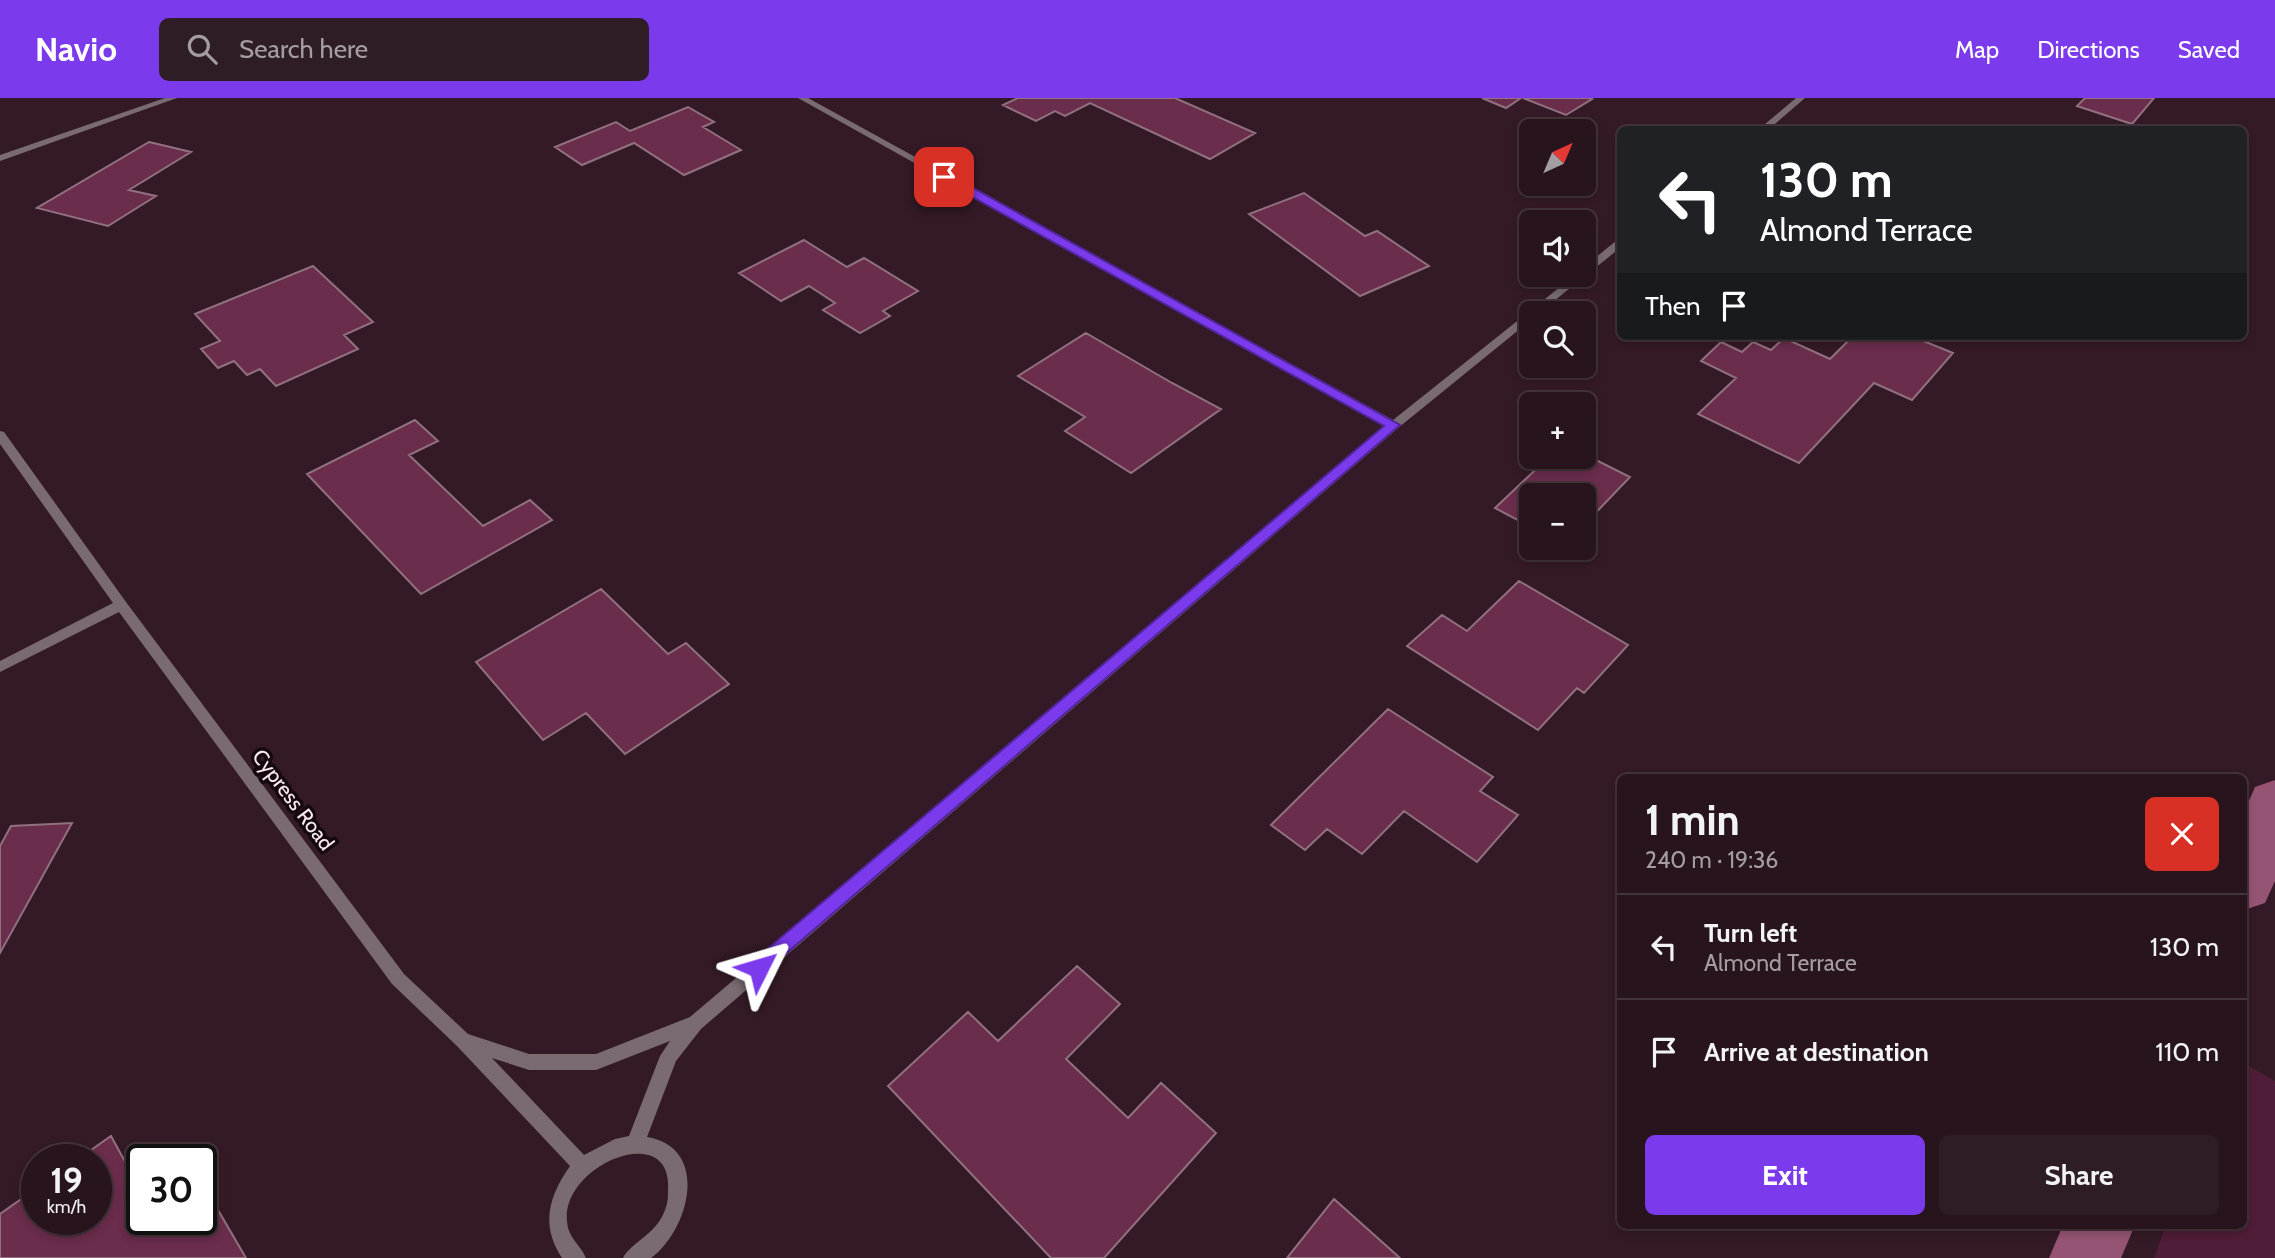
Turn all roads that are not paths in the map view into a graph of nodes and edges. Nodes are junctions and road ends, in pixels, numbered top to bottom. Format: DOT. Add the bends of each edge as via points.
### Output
graph roads {
  1 [pos="173,98"];
  2 [pos="802,98"];
  3 [pos="1801,98"];
  4 [pos="1767,126"];
  5 [pos="0,158"];
  6 [pos="1617,245"];
  7 [pos="1596,263"];
  8 [pos="1566,287"];
  9 [pos="1548,301"];
  10 [pos="1519,324"];
  11 [pos="1394,425"];
  12 [pos="0,435"];
  13 [pos="121,605"];
  14 [pos="0,667"];
  15 [pos="695,1023"];
  16 [pos="463,1040"];
  17 [pos="636,1143"];
  18 [pos="581,1166"];
  19 [pos="643,1256"];
  20 [pos="576,1258"];
  1 -- 5 [label="street"];
  2 -- 11 [label="street"];
  3 -- 4 [label="street"];
  6 -- 7 [label="street"];
  8 -- 9 [label="street"];
  10 -- 11 [label="street"];
  11 -- 15 [label="street"];
  12 -- 13 [label="street, Cypress Road"];
  13 -- 14 [label="street"];
  13 -- 16 [label="street, Cypress Road" via="398,979"];
  15 -- 16 [label="street" via="596,1062 528,1062"];
  15 -- 17 [label="street" via="669,1056"];
  16 -- 18 [label="street, Cypress Road"];
  17 -- 18 [label="street" via="608,1149"];
  17 -- 19 [label="street" via="668,1157 680,1191 663,1234"];
  18 -- 20 [label="street" via="568,1182 556,1221 561,1239"];
}
